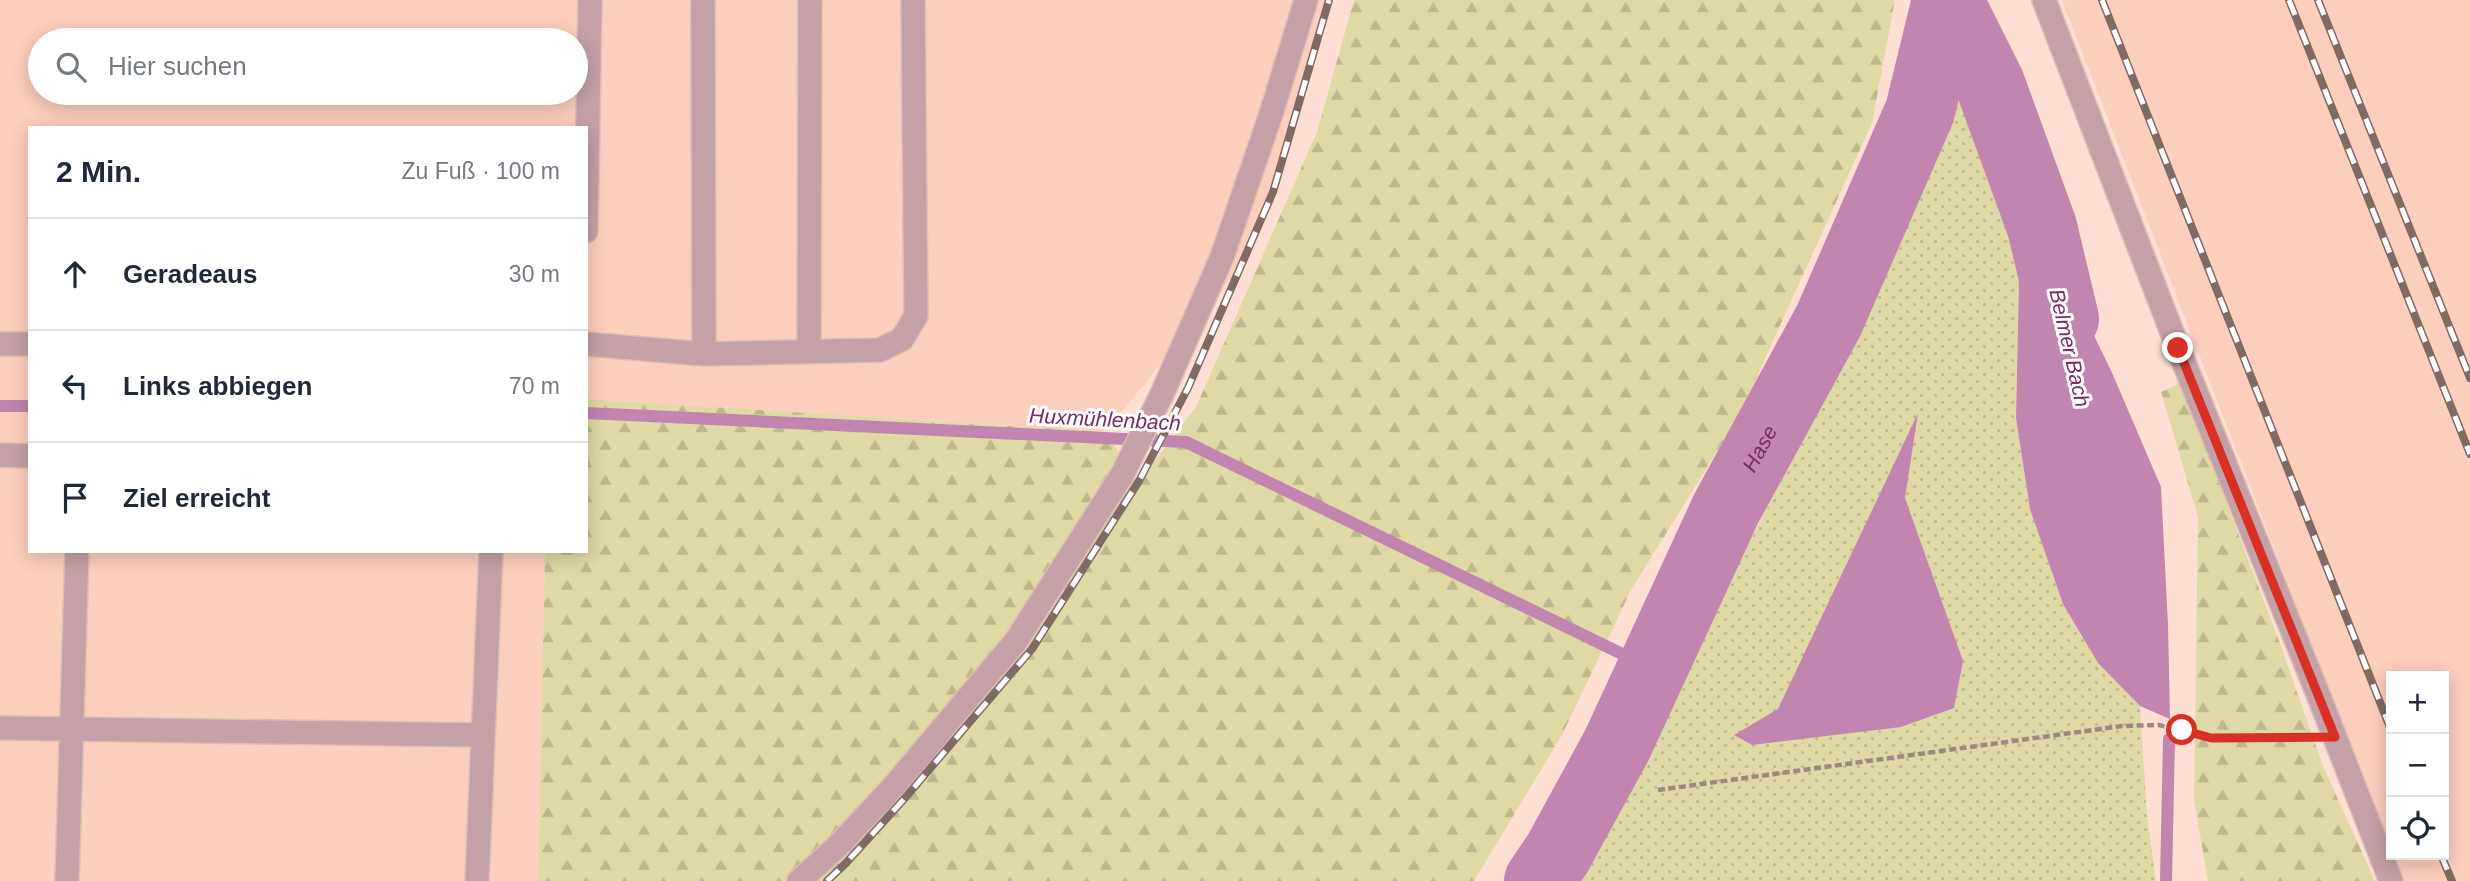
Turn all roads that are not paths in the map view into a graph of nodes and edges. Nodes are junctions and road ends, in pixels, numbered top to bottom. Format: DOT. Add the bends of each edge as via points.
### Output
graph roads {
  1 [pos="590,0"];
  2 [pos="703,0"];
  3 [pos="810,0"];
  4 [pos="913,0"];
  5 [pos="1306,0"];
  6 [pos="2044,0"];
  7 [pos="588,126"];
  8 [pos="0,344"];
  9 [pos="28,344"];
  10 [pos="588,344"];
  11 [pos="809,351"];
  12 [pos="704,354"];
  13 [pos="0,455"];
  14 [pos="28,456"];
  15 [pos="78,553"];
  16 [pos="491,553"];
  17 [pos="0,728"];
  18 [pos="71,730"];
  19 [pos="482,735"];
  20 [pos="68,881"];
  21 [pos="477,881"];
  22 [pos="799,881"];
  23 [pos="2391,881"];
  1 -- 7 [label="lane"];
  2 -- 12 [label="lane"];
  3 -- 11 [label="lane"];
  4 -- 11 [label="lane" via="916,316 902,339 880,350"];
  5 -- 22 [label="lane" via="1222,257 1122,475 1016,641 894,786"];
  6 -- 23 [label="lane"];
  8 -- 9 [label="lane"];
  10 -- 12 [label="lane"];
  11 -- 12 [label="lane"];
  13 -- 14 [label="lane"];
  15 -- 18 [label="lane"];
  16 -- 19 [label="lane"];
  17 -- 18 [label="lane"];
  18 -- 19 [label="lane"];
  18 -- 20 [label="lane"];
  19 -- 21 [label="lane"];
}
